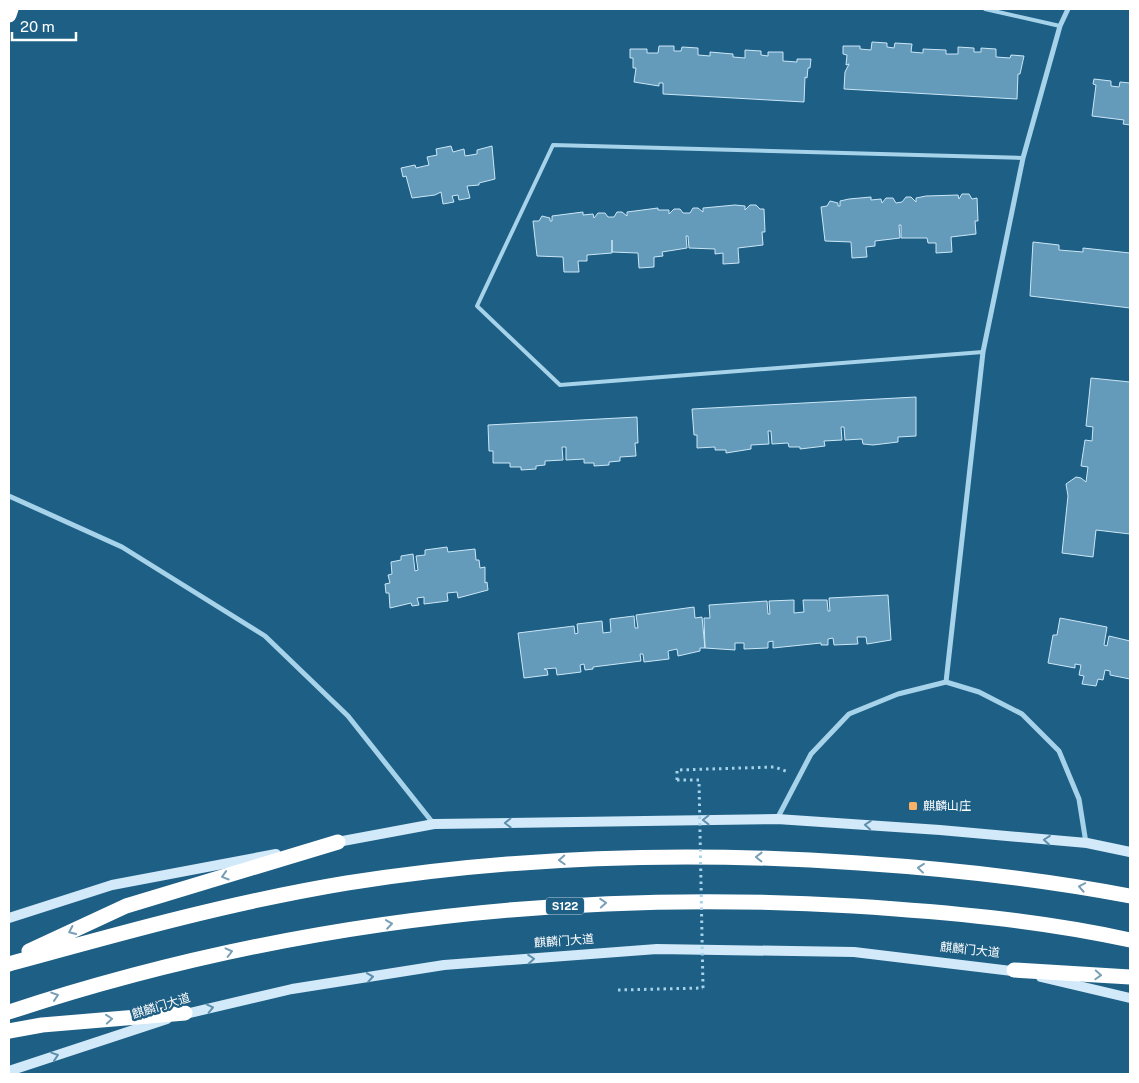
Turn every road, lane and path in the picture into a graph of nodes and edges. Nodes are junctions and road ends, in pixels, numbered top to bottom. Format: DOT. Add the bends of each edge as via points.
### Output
graph roads {
  1 [pos="11,9"];
  2 [pos="986,9"];
  3 [pos="1068,9"];
  4 [pos="9,15"];
  5 [pos="1060,26"];
  6 [pos="1023,158"];
  7 [pos="983,352"];
  8 [pos="9,496"];
  9 [pos="946,682"];
  10 [pos="798,776"];
  11 [pos="777,819"];
  12 [pos="434,824"];
  13 [pos="338,842"];
  14 [pos="1086,843"];
  15 [pos="1130,852"];
  16 [pos="1130,896"];
  17 [pos="9,918"];
  18 [pos="1130,940"];
  19 [pos="9,962"];
  20 [pos="1014,970"];
  21 [pos="1130,977"];
  22 [pos="618,990"];
  23 [pos="1130,998"];
  24 [pos="9,1012"];
  25 [pos="186,1013"];
  26 [pos="9,1031"];
  27 [pos="9,1071"];
  1 -- 4 [label="highway"];
  2 -- 5 [label="lane"];
  3 -- 5 [label="street"];
  5 -- 6 [label="street"];
  6 -- 7 [label="street"];
  6 -- 7 [label="lane" via="552,146 477,306 560,386"];
  7 -- 9 [label="street"];
  8 -- 12 [label="street" via="122,547 265,636 348,716"];
  9 -- 10 [label="street" via="898,694 849,714 811,754"];
  9 -- 14 [label="street" via="979,692 1022,714 1059,752 1079,799"];
  10 -- 11 [label="street"];
  10 -- 22 [label="path, bridge" via="775,767 677,770 677,780 699,780 702,988"];
  11 -- 12 [label="street, one-way"];
  14 -- 11 [label="street, one-way"];
  12 -- 13 [label="street"];
  13 -- 17 [label="street" via="112,885"];
  13 -- 19 [label="highway, one-way" via="126,906"];
  14 -- 15 [label="street"];
  16 -- 19 [label="highway, one-way" via="1070,884 913,867 764,857 598,858 483,865 346,884 219,908"];
  24 -- 18 [label="highway, S122, one-way" via="77,989 249,947 462,913 610,902 760,901 918,910 1072,928"];
  20 -- 21 [label="highway, one-way"];
  20 -- 23 [label="street, 麒麟门大道"];
  25 -- 20 [label="street, 麒麟门大道, one-way" via="292,989 444,965 657,949 854,952"];
  26 -- 25 [label="highway, one-way" via="42,1025"];
  27 -- 25 [label="street, 麒麟门大道, one-way"];
}
